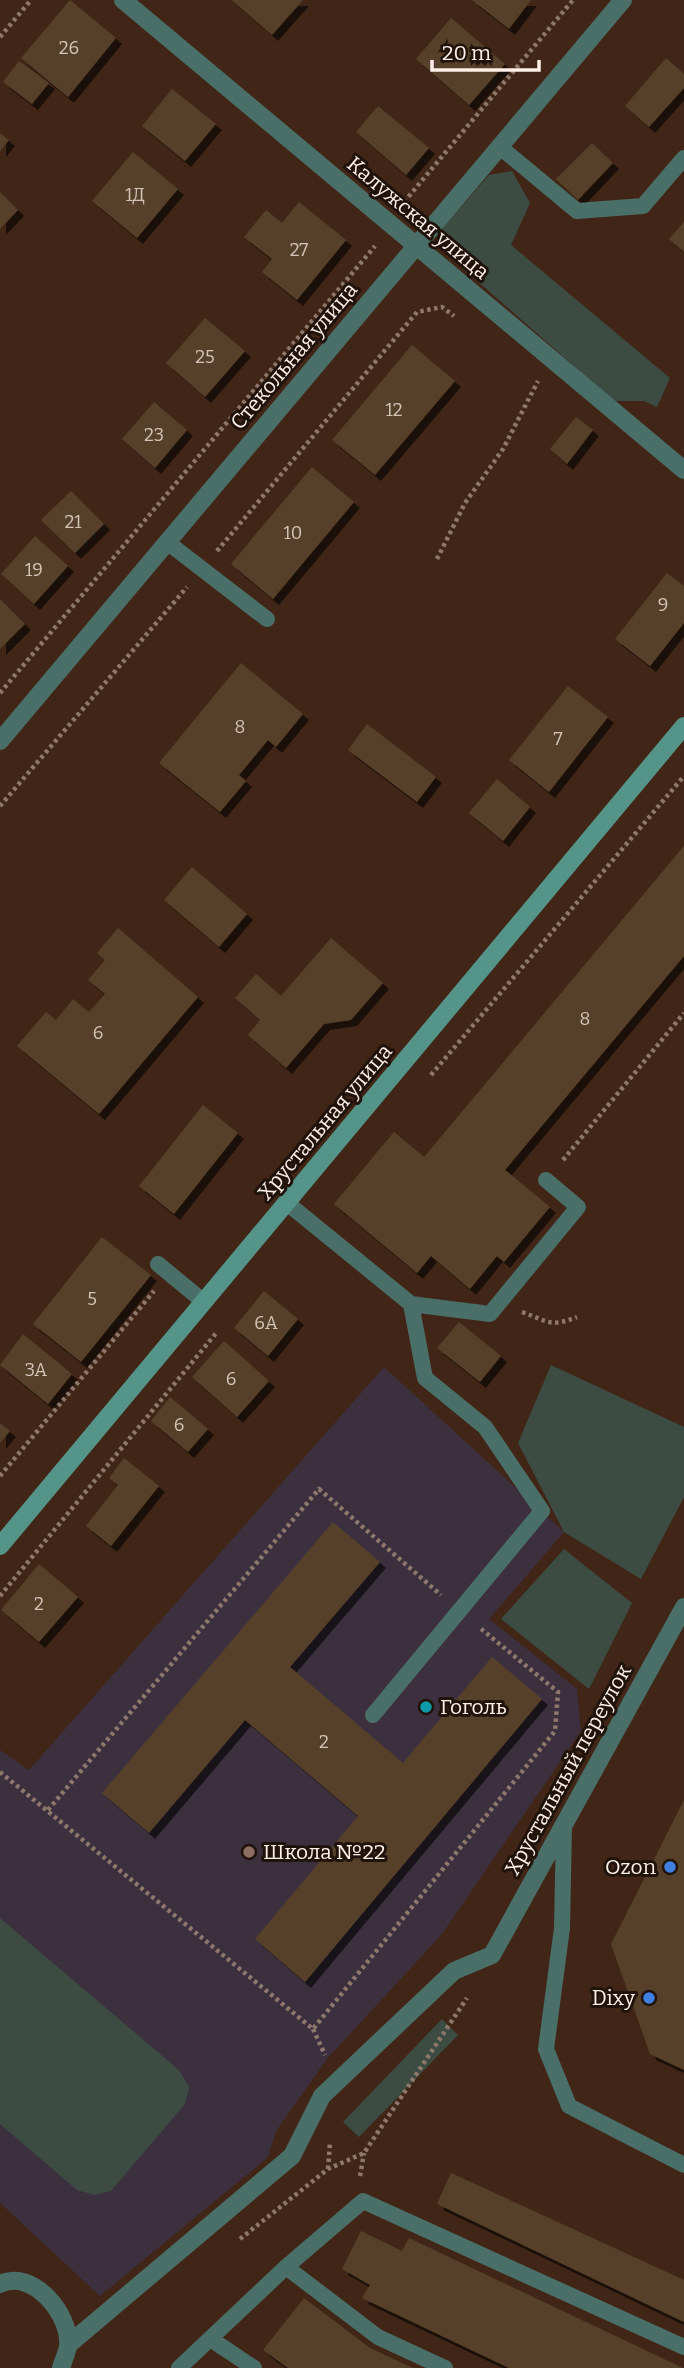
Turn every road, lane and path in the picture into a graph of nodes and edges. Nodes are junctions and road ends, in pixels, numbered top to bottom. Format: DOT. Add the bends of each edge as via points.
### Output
graph roads {
  1 [pos="31,0"];
  2 [pos="123,0"];
  3 [pos="573,0"];
  4 [pos="623,0"];
  5 [pos="0,37"];
  6 [pos="500,147"];
  7 [pos="684,158"];
  8 [pos="399,208"];
  9 [pos="367,234"];
  10 [pos="416,246"];
  11 [pos="463,324"];
  12 [pos="554,361"];
  13 [pos="526,374"];
  14 [pos="537,383"];
  15 [pos="547,391"];
  16 [pos="684,470"];
  17 [pos="167,542"];
  18 [pos="437,559"];
  19 [pos="203,569"];
  20 [pos="267,618"];
  21 [pos="0,693"];
  22 [pos="684,726"];
  23 [pos="0,741"];
  24 [pos="684,776"];
  25 [pos="0,806"];
  26 [pos="684,1013"];
  27 [pos="425,1083"];
  28 [pos="547,1180"];
  29 [pos="287,1203"];
  30 [pos="163,1268"];
  31 [pos="204,1302"];
  32 [pos="498,1303"];
  33 [pos="411,1304"];
  34 [pos="577,1317"];
  35 [pos="220,1329"];
  36 [pos="0,1476"];
  37 [pos="0,1546"];
  38 [pos="0,1596"];
  39 [pos="684,1607"];
  40 [pos="459,1611"];
  41 [pos="373,1715"];
  42 [pos="0,1772"];
  43 [pos="48,1810"];
  44 [pos="564,1826"];
  45 [pos="313,2029"];
  46 [pos="327,2059"];
  47 [pos="684,2165"];
  48 [pos="286,2267"];
  49 [pos="0,2284"];
  50 [pos="212,2340"];
  51 [pos="68,2345"];
  52 [pos="684,2347"];
  53 [pos="61,2368"];
  54 [pos="179,2368"];
  55 [pos="254,2368"];
  56 [pos="445,2368"];
  1 -- 5 [label="path"];
  2 -- 10 [label="street, Калужская улица"];
  3 -- 8 [label="path"];
  4 -- 6 [label="street, Стекольная улица"];
  6 -- 7 [label="lane" via="577,211 643,206"];
  6 -- 10 [label="street, Стекольная улица"];
  9 -- 21 [label="path" via="378,244"];
  10 -- 12 [label="street, Калужская улица"];
  10 -- 17 [label="street, Стекольная улица"];
  11 -- 19 [label="path" via="442,307 417,312"];
  12 -- 14 [label="path"];
  12 -- 16 [label="street, Калужская улица"];
  13 -- 14 [label="path"];
  14 -- 15 [label="path"];
  14 -- 18 [label="path"];
  17 -- 19 [label="lane"];
  17 -- 23 [label="street, Стекольная улица"];
  19 -- 20 [label="lane"];
  19 -- 25 [label="path"];
  22 -- 29 [label="street, Хрустальная улица"];
  24 -- 27 [label="path"];
  26 -- 28 [label="path"];
  28 -- 32 [label="lane" via="578,1207"];
  29 -- 31 [label="street, Хрустальная улица"];
  29 -- 33 [label="lane"];
  30 -- 31 [label="lane"];
  30 -- 36 [label="path"];
  31 -- 37 [label="street, Хрустальная улица"];
  32 -- 33 [label="lane" via="490,1314"];
  32 -- 34 [label="path" via="545,1323 559,1324"];
  33 -- 40 [label="lane" via="425,1378 485,1427 542,1511"];
  35 -- 38 [label="path"];
  39 -- 44 [label="street, Хрустальный переулок"];
  40 -- 41 [label="lane"];
  40 -- 43 [label="path" via="319,1489"];
  40 -- 45 [label="path" via="558,1692 555,1731"];
  42 -- 43 [label="path"];
  43 -- 45 [label="path"];
  44 -- 47 [label="lane" via="562,1928 546,2049 569,2106"];
  44 -- 51 [label="street, Хрустальный переулок" via="492,1955 454,1971 322,2095 292,2156"];
  45 -- 46 [label="path"];
  48 -- 50 [label="lane"];
  48 -- 52 [label="lane" via="363,2201"];
  48 -- 56 [label="lane" via="378,2337"];
  49 -- 51 [label="street" via="7,2280 37,2287 62,2315"];
  50 -- 54 [label="lane"];
  50 -- 55 [label="lane"];
  51 -- 53 [label="street"];
}
